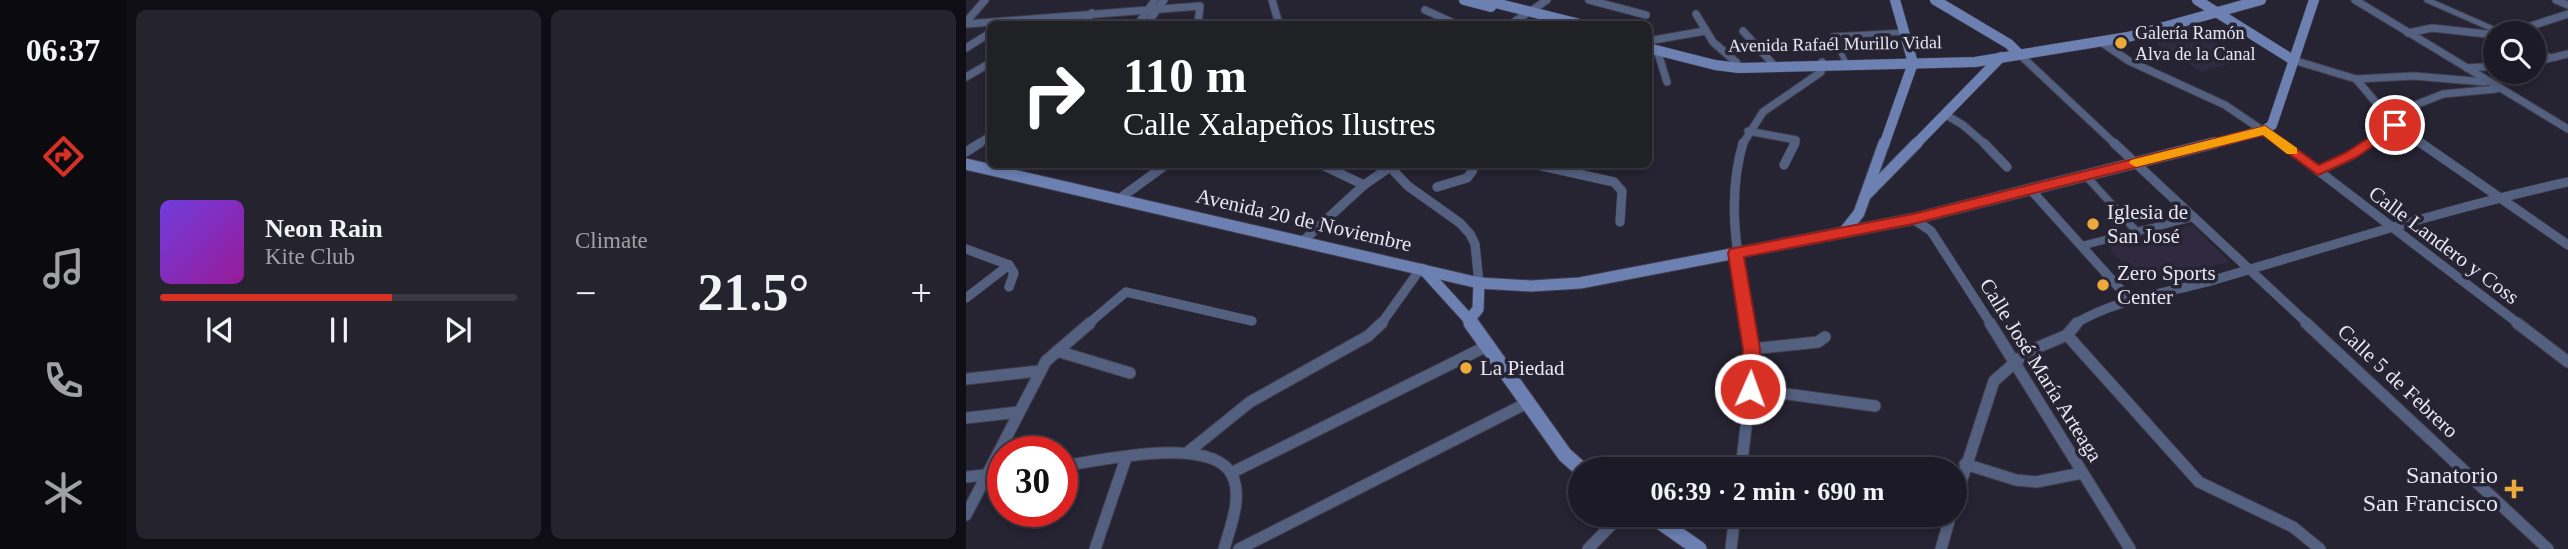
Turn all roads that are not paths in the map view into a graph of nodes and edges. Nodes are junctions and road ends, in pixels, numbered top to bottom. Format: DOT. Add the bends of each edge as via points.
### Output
graph roads {
  1 [pos="985,0"];
  2 [pos="1155,0"];
  3 [pos="1164,0"];
  4 [pos="1272,0"];
  5 [pos="1464,0"];
  6 [pos="1483,0"];
  7 [pos="1547,0"];
  8 [pos="1589,0"];
  9 [pos="1895,0"];
  10 [pos="1935,0"];
  11 [pos="2197,0"];
  12 [pos="2261,0"];
  13 [pos="2314,0"];
  14 [pos="2355,0"];
  15 [pos="2427,0"];
  16 [pos="2556,0"];
  17 [pos="2568,5"];
  18 [pos="1425,10"];
  19 [pos="1152,11"];
  20 [pos="2215,13"];
  21 [pos="1527,14"];
  22 [pos="1696,14"];
  23 [pos="2568,14"];
  24 [pos="1091,15"];
  25 [pos="1646,15"];
  26 [pos="1028,21"];
  27 [pos="1086,21"];
  28 [pos="1141,21"];
  29 [pos="1148,21"];
  30 [pos="1198,21"];
  31 [pos="1278,21"];
  32 [pos="1449,21"];
  33 [pos="1516,21"];
  34 [pos="1547,21"];
  35 [pos="1564,21"];
  36 [pos="2546,21"];
  37 [pos="987,23"];
  38 [pos="966,24"];
  39 [pos="987,25"];
  40 [pos="2483,25"];
  41 [pos="1705,31"];
  42 [pos="1743,32"];
  43 [pos="1906,32"];
  44 [pos="2408,33"];
  45 [pos="2483,34"];
  46 [pos="987,35"];
  47 [pos="1652,41"];
  48 [pos="2101,42"];
  49 [pos="1652,43"];
  50 [pos="966,48"];
  51 [pos="1653,49"];
  52 [pos="2018,53"];
  53 [pos="2568,54"];
  54 [pos="2546,55"];
  55 [pos="2001,57"];
  56 [pos="2552,58"];
  57 [pos="2546,59"];
  58 [pos="1982,60"];
  59 [pos="2292,60"];
  60 [pos="1845,61"];
  61 [pos="1913,61"];
  62 [pos="1737,63"];
  63 [pos="1772,63"];
  64 [pos="1822,64"];
  65 [pos="987,65"];
  66 [pos="2483,67"];
  67 [pos="2467,68"];
  68 [pos="966,77"];
  69 [pos="2356,79"];
  70 [pos="2483,80"];
  71 [pos="1667,82"];
  72 [pos="2483,82"];
  73 [pos="2488,84"];
  74 [pos="2496,89"];
  75 [pos="1946,115"];
  76 [pos="2385,117"];
  77 [pos="2568,121"];
  78 [pos="2558,124"];
  79 [pos="2395,125"];
  80 [pos="2568,129"];
  81 [pos="2265,130"];
  82 [pos="1748,131"];
  83 [pos="987,138"];
  84 [pos="966,152"];
  85 [pos="2135,163"];
  86 [pos="966,164"];
  87 [pos="1784,165"];
  88 [pos="2007,167"];
  89 [pos="1162,168"];
  90 [pos="1328,168"];
  91 [pos="1385,168"];
  92 [pos="1390,168"];
  93 [pos="1472,168"];
  94 [pos="1552,168"];
  95 [pos="2318,171"];
  96 [pos="2086,176"];
  97 [pos="2568,182"];
  98 [pos="1364,185"];
  99 [pos="1437,187"];
  100 [pos="2031,190"];
  101 [pos="1864,196"];
  102 [pos="2499,197"];
  103 [pos="1119,199"];
  104 [pos="1859,213"];
  105 [pos="2194,217"];
  106 [pos="1913,219"];
  107 [pos="1620,222"];
  108 [pos="1874,227"];
  109 [pos="2393,229"];
  110 [pos="1844,232"];
  111 [pos="2138,233"];
  112 [pos="1303,242"];
  113 [pos="2568,245"];
  114 [pos="2081,246"];
  115 [pos="966,249"];
  116 [pos="1735,253"];
  117 [pos="1009,265"];
  118 [pos="1421,268"];
  119 [pos="2252,270"];
  120 [pos="990,279"];
  121 [pos="1479,283"];
  122 [pos="1449,295"];
  123 [pos="966,298"];
  124 [pos="2131,301"];
  125 [pos="1469,320"];
  126 [pos="1252,321"];
  127 [pos="2067,335"];
  128 [pos="1825,337"];
  129 [pos="1489,345"];
  130 [pos="1752,349"];
  131 [pos="1057,351"];
  132 [pos="2015,360"];
  133 [pos="2568,362"];
  134 [pos="1039,371"];
  135 [pos="1130,373"];
  136 [pos="966,380"];
  137 [pos="1750,389"];
  138 [pos="1529,402"];
  139 [pos="1875,406"];
  140 [pos="1019,412"];
  141 [pos="966,418"];
  142 [pos="1188,453"];
  143 [pos="1742,457"];
  144 [pos="1126,458"];
  145 [pos="1568,458"];
  146 [pos="1967,458"];
  147 [pos="1078,464"];
  148 [pos="1967,465"];
  149 [pos="1231,473"];
  150 [pos="2082,473"];
  151 [pos="986,475"];
  152 [pos="966,477"];
  153 [pos="966,516"];
  154 [pos="1609,527"];
  155 [pos="1668,527"];
  156 [pos="1734,527"];
  157 [pos="1947,527"];
  158 [pos="1095,549"];
  159 [pos="1224,549"];
  160 [pos="1239,549"];
  161 [pos="1588,549"];
  162 [pos="1699,549"];
  163 [pos="1731,549"];
  164 [pos="1941,549"];
  165 [pos="2130,549"];
  166 [pos="2320,549"];
  167 [pos="2548,549"];
  1 -- 38 [label="street"];
  2 -- 19 [label="street"];
  3 -- 19 [label="street"];
  4 -- 31 [label="street"];
  5 -- 21 [label="main road"];
  6 -- 21 [label="main road"];
  7 -- 21 [label="street"];
  8 -- 25 [label="street"];
  9 -- 43 [label="main road"];
  10 -- 52 [label="main road"];
  11 -- 20 [label="main road"];
  12 -- 20 [label="main road"];
  13 -- 59 [label="main road"];
  14 -- 44 [label="street"];
  15 -- 40 [label="street"];
  16 -- 17 [label="street"];
  18 -- 32 [label="street"];
  19 -- 24 [label="street"];
  19 -- 28 [label="street"];
  19 -- 29 [label="street"];
  19 -- 30 [label="street" via="1200,7"];
  20 -- 48 [label="main road"];
  20 -- 59 [label="main road"];
  21 -- 33 [label="street"];
  21 -- 34 [label="main road"];
  21 -- 35 [label="main road"];
  22 -- 41 [label="street"];
  23 -- 36 [label="street"];
  24 -- 26 [label="street"];
  24 -- 27 [label="street"];
  37 -- 38 [label="street"];
  38 -- 39 [label="street"];
  41 -- 47 [label="street"];
  41 -- 62 [label="street"];
  42 -- 63 [label="street"];
  43 -- 60 [label="street" via="1833,36"];
  43 -- 61 [label="main road"];
  44 -- 45 [label="street" via="2432,28"];
  44 -- 67 [label="street"];
  46 -- 50 [label="street"];
  48 -- 52 [label="main road"];
  48 -- 81 [label="street, Calle Landero y Coss" via="2129,61 2225,105"];
  49 -- 62 [label="main road, Avenida Rafaél Murillo Vidal"];
  51 -- 64 [label="main road, Avenida Rafaél Murillo Vidal" via="1726,67"];
  51 -- 71 [label="street"];
  52 -- 55 [label="main road"];
  52 -- 85 [label="street, Calle 5 de Febrero"];
  53 -- 56 [label="street"];
  54 -- 56 [label="street"];
  55 -- 58 [label="main road, Avenida Rafaél Murillo Vidal"];
  55 -- 75 [label="main road"];
  56 -- 57 [label="street"];
  58 -- 61 [label="main road, Avenida Rafaél Murillo Vidal"];
  59 -- 69 [label="street"];
  59 -- 81 [label="main road" via="2272,125"];
  60 -- 61 [label="main road, Avenida Rafaél Murillo Vidal"];
  60 -- 64 [label="main road, Avenida Rafaél Murillo Vidal"];
  61 -- 64 [label="main road, Avenida Rafaél Murillo Vidal"];
  61 -- 101 [label="main road"];
  62 -- 63 [label="main road, Avenida Rafaél Murillo Vidal"];
  63 -- 64 [label="main road, Avenida Rafaél Murillo Vidal"];
  64 -- 82 [label="street" via="1821,72 1775,103"];
  65 -- 68 [label="street"];
  66 -- 67 [label="street"];
  67 -- 70 [label="street"];
  69 -- 72 [label="street" via="2414,76"];
  69 -- 76 [label="street"];
  73 -- 74 [label="street"];
  74 -- 76 [label="street" via="2443,94"];
  74 -- 78 [label="street"];
  75 -- 88 [label="street" via="1961,122"];
  75 -- 101 [label="main road"];
  76 -- 79 [label="street"];
  77 -- 78 [label="street"];
  78 -- 80 [label="street"];
  79 -- 95 [label="street" via="2350,156"];
  79 -- 102 [label="street"];
  81 -- 85 [label="main road"];
  81 -- 95 [label="street, Calle Landero y Coss"];
  82 -- 87 [label="street" via="1796,140"];
  82 -- 116 [label="street" via="1735,165"];
  83 -- 84 [label="street"];
  85 -- 96 [label="main road"];
  85 -- 105 [label="street, Calle 5 de Febrero"];
  86 -- 103 [label="main road, Avenida 20 de Noviembre"];
  89 -- 103 [label="street"];
  90 -- 98 [label="street"];
  91 -- 98 [label="street"];
  92 -- 121 [label="street" via="1470,234"];
  93 -- 99 [label="street" via="1467,178"];
  94 -- 107 [label="street" via="1614,182 1622,191"];
  95 -- 109 [label="street, Calle Landero y Coss"];
  96 -- 100 [label="main road"];
  96 -- 111 [label="street"];
  97 -- 102 [label="street"];
  98 -- 112 [label="street"];
  100 -- 106 [label="main road"];
  100 -- 114 [label="street"];
  101 -- 104 [label="main road"];
  102 -- 109 [label="street"];
  102 -- 113 [label="street"];
  103 -- 112 [label="main road, Avenida 20 de Noviembre"];
  104 -- 108 [label="main road"];
  104 -- 110 [label="main road"];
  105 -- 111 [label="street"];
  105 -- 119 [label="street, Calle 5 de Febrero"];
  106 -- 108 [label="main road"];
  106 -- 132 [label="street, Calle José María Arteaga" via="1931,231"];
  108 -- 110 [label="main road"];
  109 -- 119 [label="street"];
  109 -- 133 [label="street, Calle Landero y Coss"];
  110 -- 116 [label="main road"];
  111 -- 114 [label="street"];
  112 -- 118 [label="main road, Avenida 20 de Noviembre"];
  114 -- 124 [label="street"];
  115 -- 117 [label="street"];
  116 -- 121 [label="main road" via="1580,283"];
  116 -- 130 [label="street"];
  117 -- 120 [label="street"];
  117 -- 120 [label="street" via="1013,268 1011,283"];
  118 -- 121 [label="main road"];
  118 -- 122 [label="main road, Avenida 20 de Noviembre"];
  118 -- 142 [label="street" via="1377,330 1278,385 1204,436"];
  119 -- 124 [label="street"];
  119 -- 167 [label="street, Calle 5 de Febrero"];
  120 -- 123 [label="street"];
  121 -- 122 [label="main road"];
  121 -- 125 [label="main road" via="1480,303"];
  122 -- 125 [label="main road, Avenida 20 de Noviembre"];
  124 -- 127 [label="street" via="2076,324"];
  125 -- 129 [label="main road, Avenida 20 de Noviembre"];
  126 -- 131 [label="street" via="1126,292"];
  127 -- 132 [label="street"];
  127 -- 166 [label="street" via="2199,482 2214,493 2297,528"];
  128 -- 130 [label="street" via="1818,342"];
  129 -- 138 [label="main road, Avenida 20 de Noviembre"];
  129 -- 149 [label="street"];
  130 -- 137 [label="street"];
  131 -- 134 [label="street"];
  131 -- 135 [label="street"];
  132 -- 146 [label="street" via="1994,381"];
  132 -- 150 [label="street, Calle José María Arteaga"];
  134 -- 136 [label="street"];
  134 -- 140 [label="street"];
  137 -- 139 [label="street"];
  137 -- 143 [label="street"];
  138 -- 145 [label="main road, Avenida 20 de Noviembre"];
  138 -- 160 [label="street"];
  140 -- 141 [label="street"];
  140 -- 151 [label="street"];
  142 -- 144 [label="street"];
  142 -- 149 [label="street" via="1208,455 1224,463"];
  144 -- 147 [label="street"];
  144 -- 158 [label="street"];
  148 -- 150 [label="street" via="2036,482"];
  149 -- 159 [label="street" via="1235,509"];
  150 -- 165 [label="street, Calle José María Arteaga"];
  151 -- 152 [label="street"];
  151 -- 153 [label="street"];
  154 -- 161 [label="street"];
  155 -- 162 [label="main road"];
  156 -- 163 [label="street"];
  157 -- 164 [label="street"];
}
